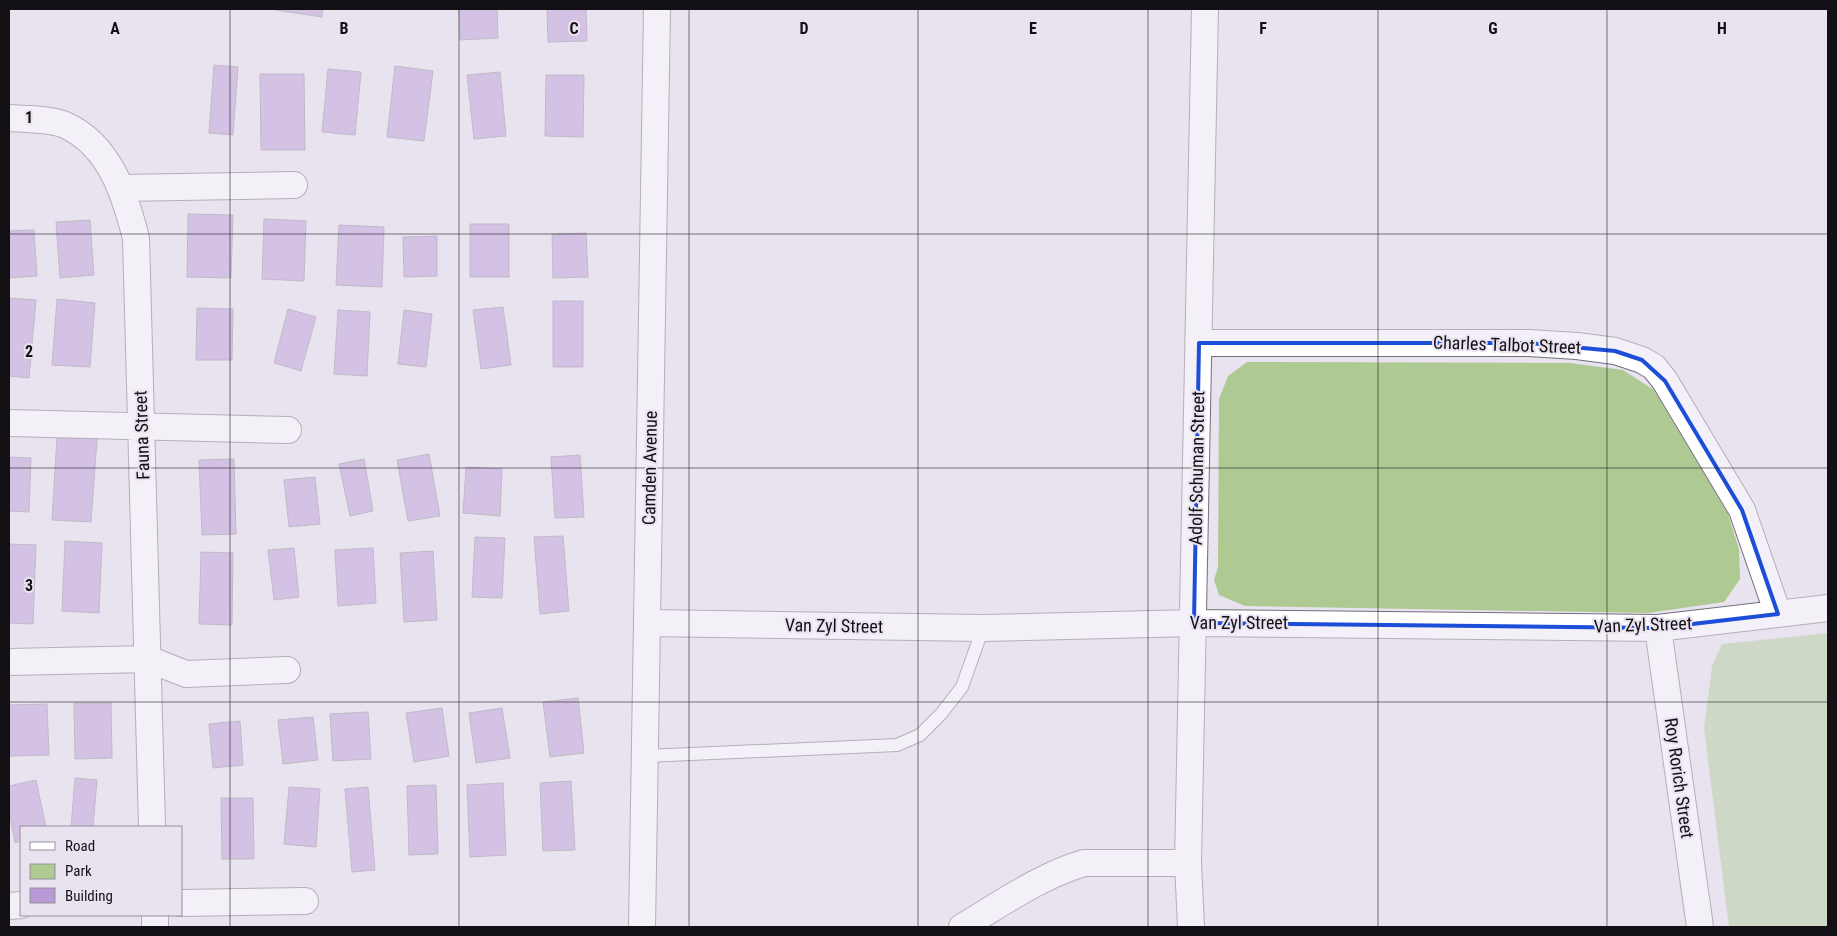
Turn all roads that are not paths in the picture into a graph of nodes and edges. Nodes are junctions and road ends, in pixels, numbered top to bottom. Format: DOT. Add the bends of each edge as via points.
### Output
graph roads {
  1 [pos="656,9"];
  2 [pos="1205,9"];
  3 [pos="9,118"];
  4 [pos="294,185"];
  5 [pos="120,188"];
  6 [pos="1199,343"];
  7 [pos="9,423"];
  8 [pos="142,426"];
  9 [pos="288,430"];
  10 [pos="1828,608"];
  11 [pos="1778,614"];
  12 [pos="648,623"];
  13 [pos="1194,623"];
  14 [pos="983,628"];
  15 [pos="1658,628"];
  16 [pos="148,659"];
  17 [pos="9,662"];
  18 [pos="287,670"];
  19 [pos="645,756"];
  20 [pos="152,826"];
  21 [pos="1188,863"];
  22 [pos="305,900"];
  23 [pos="182,903"];
  24 [pos="642,927"];
  25 [pos="962,927"];
  26 [pos="1191,927"];
  27 [pos="1700,927"];
  1 -- 12 [label="street, Camden Avenue"];
  2 -- 6 [label="street, Adolf Schuman Street"];
  3 -- 5 [label="street, Fauna Street" via="64,125 86,138 111,167"];
  4 -- 5 [label="street"];
  5 -- 8 [label="street, Fauna Street" via="136,238"];
  6 -- 11 [label="street, Charles Talbot Street" via="1529,343 1615,352 1642,360 1654,367 1665,381 1742,510"];
  6 -- 13 [label="street, Adolf Schuman Street"];
  7 -- 8 [label="street"];
  8 -- 9 [label="street"];
  8 -- 16 [label="street, Fauna Street"];
  10 -- 11 [label="street, Van Zyl Street"];
  11 -- 15 [label="street, Van Zyl Street"];
  12 -- 14 [label="street, Van Zyl Street"];
  12 -- 19 [label="street, Camden Avenue"];
  13 -- 14 [label="street, Van Zyl Street"];
  13 -- 15 [label="street, Van Zyl Street"];
  13 -- 21 [label="street, Adolf Schuman Street"];
  14 -- 19 [label="lane" via="962,687 920,735 898,745"];
  15 -- 27 [label="street, Roy Rorich Street"];
  16 -- 17 [label="street"];
  16 -- 18 [label="street" via="186,674"];
  16 -- 20 [label="street, Fauna Street"];
  19 -- 24 [label="street, Camden Avenue"];
  21 -- 25 [label="street" via="1084,863 1044,880"];
  21 -- 26 [label="street, Adolf Schuman Street"];
  22 -- 23 [label="street"];
}
